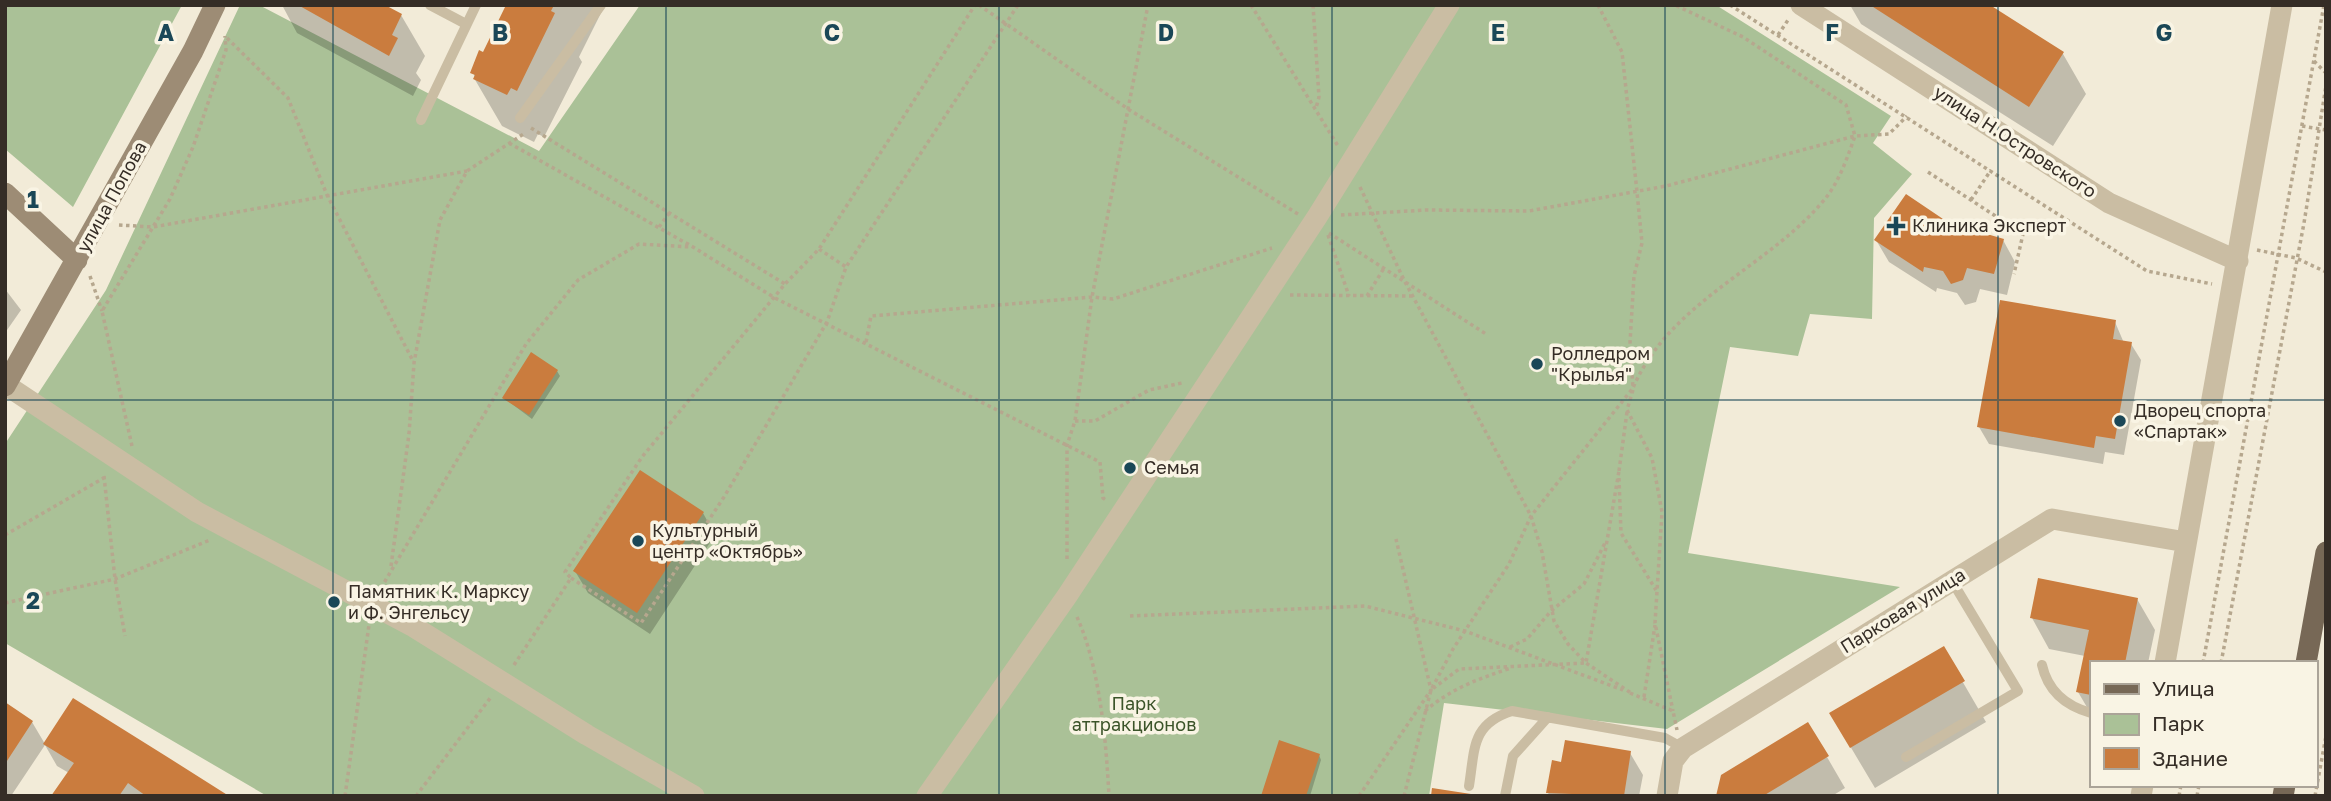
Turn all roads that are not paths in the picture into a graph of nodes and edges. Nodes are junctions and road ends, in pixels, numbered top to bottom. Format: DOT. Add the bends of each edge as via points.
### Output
graph roads {
  1 [pos="215,5"];
  2 [pos="430,5"];
  3 [pos="476,5"];
  4 [pos="601,5"];
  5 [pos="1449,5"];
  6 [pos="1801,5"];
  7 [pos="2282,5"];
  8 [pos="466,24"];
  9 [pos="520,118"];
  10 [pos="421,120"];
  11 [pos="5,193"];
  12 [pos="2240,253"];
  13 [pos="84,268"];
  14 [pos="6,386"];
  15 [pos="2186,542"];
  16 [pos="2326,552"];
  17 [pos="1952,581"];
  18 [pos="2165,661"];
  19 [pos="2306,661"];
  20 [pos="2042,665"];
  21 [pos="2090,713"];
  22 [pos="1548,717"];
  23 [pos="1674,743"];
  24 [pos="1906,757"];
  25 [pos="1468,786"];
  26 [pos="694,796"];
  27 [pos="927,796"];
  28 [pos="1505,796"];
  29 [pos="1667,796"];
  1 -- 13 [label="main road, улица Попова"];
  2 -- 8 [label="lane"];
  3 -- 8 [label="lane"];
  4 -- 9 [label="lane"];
  5 -- 27 [label="street" via="1311,225 1067,596"];
  6 -- 12 [label="street, улица Н.Островского" via="2109,203"];
  7 -- 12 [label="street"];
  8 -- 10 [label="lane"];
  11 -- 13 [label="main road"];
  12 -- 15 [label="street"];
  13 -- 14 [label="main road, улица Попова"];
  14 -- 26 [label="street" via="197,512 414,627 587,736"];
  15 -- 17 [label="street, Парковая улица" via="2052,520"];
  15 -- 18 [label="street"];
  16 -- 19 [label="main road"];
  17 -- 23 [label="street, Парковая улица"];
  17 -- 24 [label="lane" via="2018,691"];
  20 -- 21 [label="lane" via="2061,699"];
  22 -- 23 [label="lane"];
  22 -- 25 [label="lane" via="1512,711 1492,717 1478,734"];
  22 -- 28 [label="lane" via="1513,756"];
  23 -- 29 [label="street"];
}
